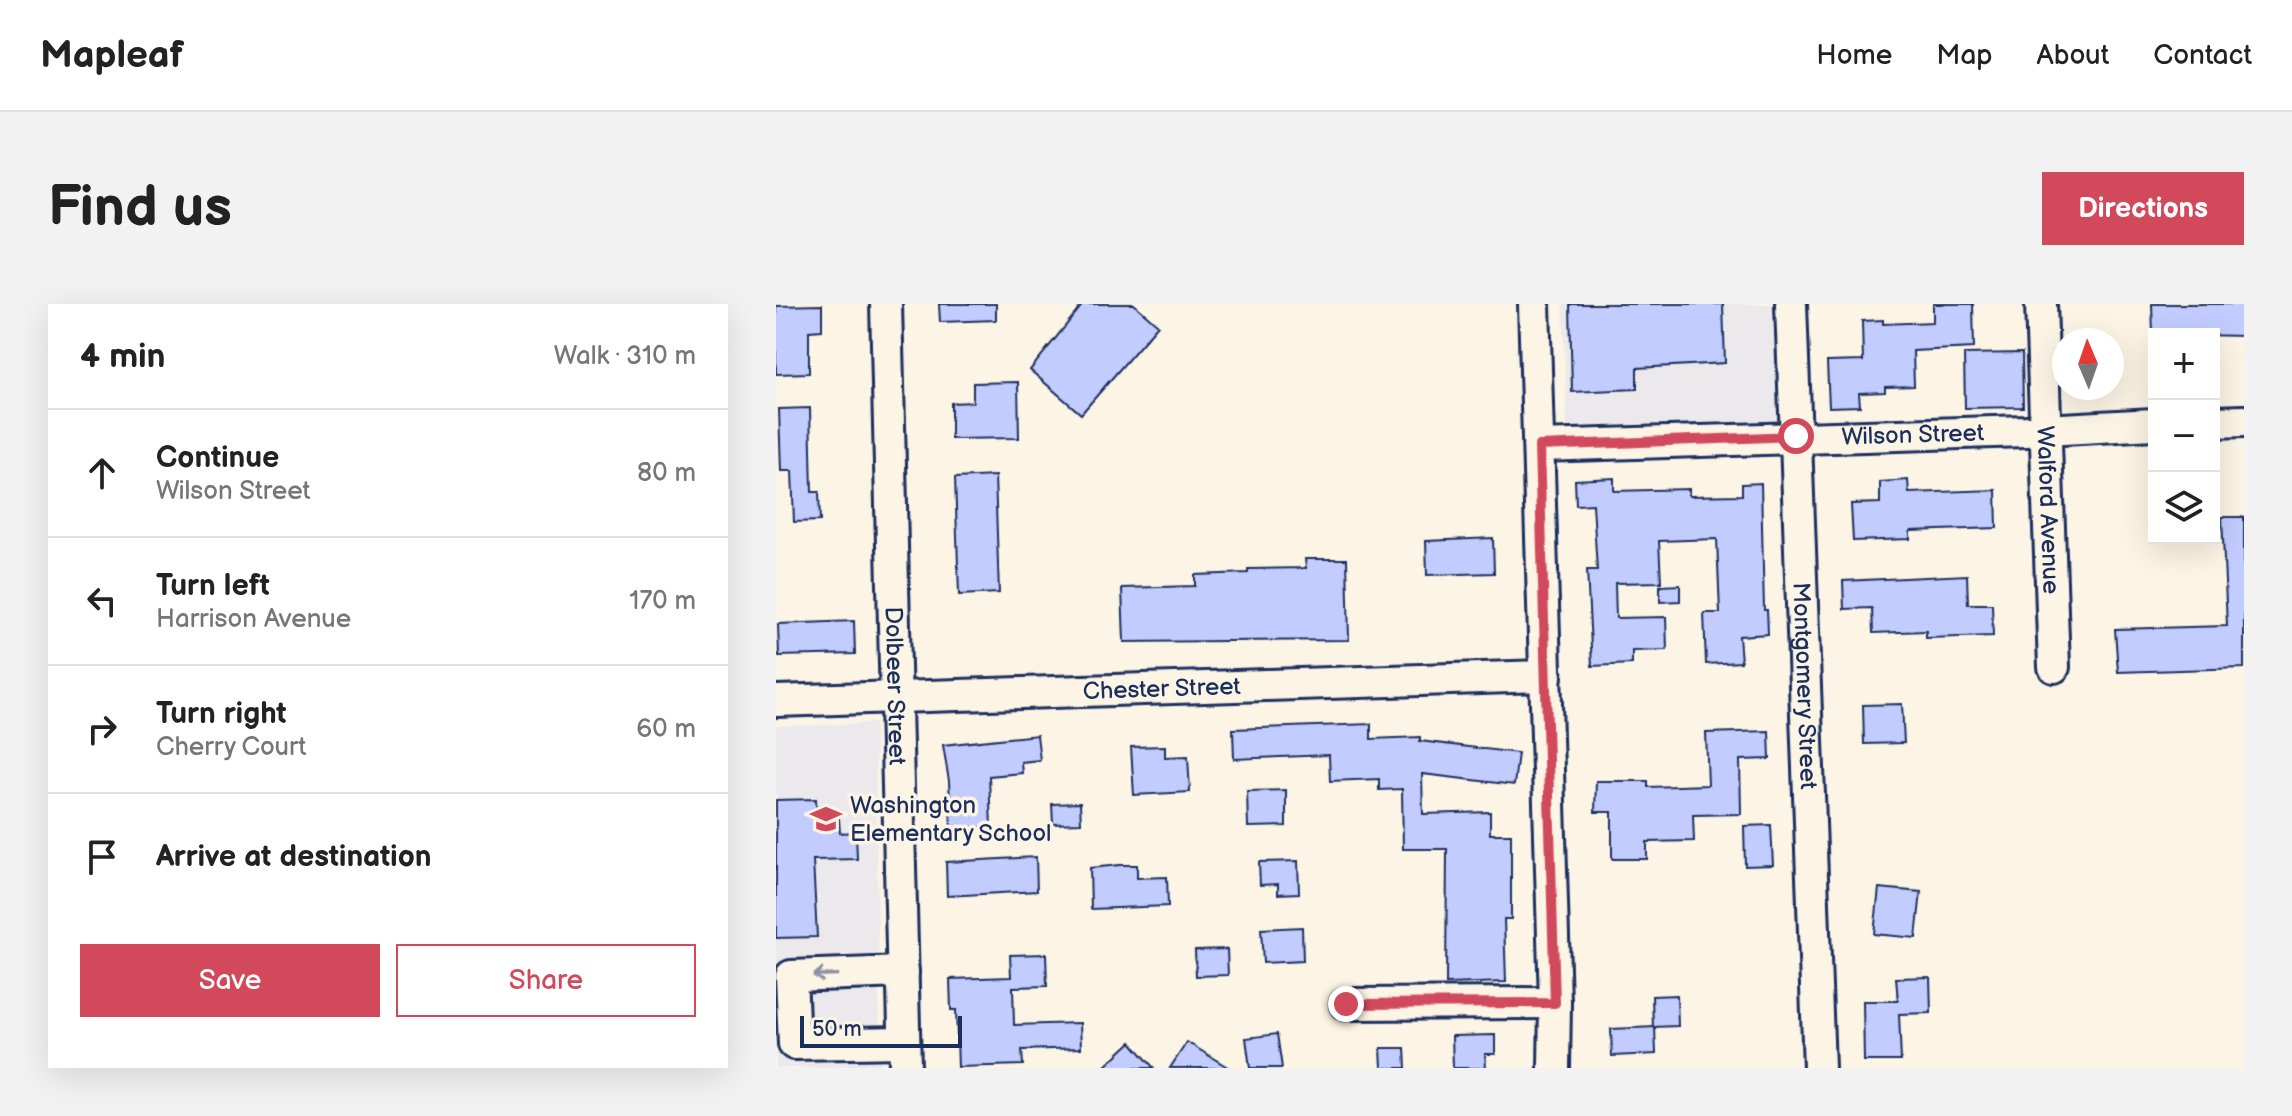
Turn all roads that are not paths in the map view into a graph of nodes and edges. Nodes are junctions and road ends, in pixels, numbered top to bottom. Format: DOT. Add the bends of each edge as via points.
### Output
graph roads {
  1 [pos="886,304"];
  2 [pos="1534,304"];
  3 [pos="1791,304"];
  4 [pos="2041,304"];
  5 [pos="2244,421"];
  6 [pos="2220,422"];
  7 [pos="2148,424"];
  8 [pos="2046,429"];
  9 [pos="1796,436"];
  10 [pos="1539,446"];
  11 [pos="2054,667"];
  12 [pos="1546,676"];
  13 [pos="897,696"];
  14 [pos="776,701"];
  15 [pos="903,972"];
  16 [pos="1555,1003"];
  17 [pos="1346,1004"];
  18 [pos="905,1055"];
  19 [pos="1554,1068"];
  20 [pos="1819,1068"];
  1 -- 13 [label="street, Dolbeer Street"];
  2 -- 10 [label="street"];
  3 -- 9 [label="street, Montgomery Street"];
  4 -- 8 [label="street, Walford Avenue"];
  5 -- 6 [label="street"];
  7 -- 8 [label="street, Wilson Street"];
  8 -- 9 [label="street, Wilson Street"];
  8 -- 11 [label="street, Walford Avenue"];
  9 -- 10 [label="street, Wilson Street"];
  9 -- 20 [label="street, Montgomery Street"];
  10 -- 12 [label="street"];
  12 -- 13 [label="street, Chester Street"];
  12 -- 16 [label="street"];
  13 -- 14 [label="street, Chester Street"];
  13 -- 15 [label="street, Dolbeer Street"];
  15 -- 18 [label="street, Dolbeer Street"];
  15 -- 18 [label="street, one-way" via="791,976 794,1044"];
  16 -- 17 [label="street"];
  16 -- 19 [label="street"];
}
